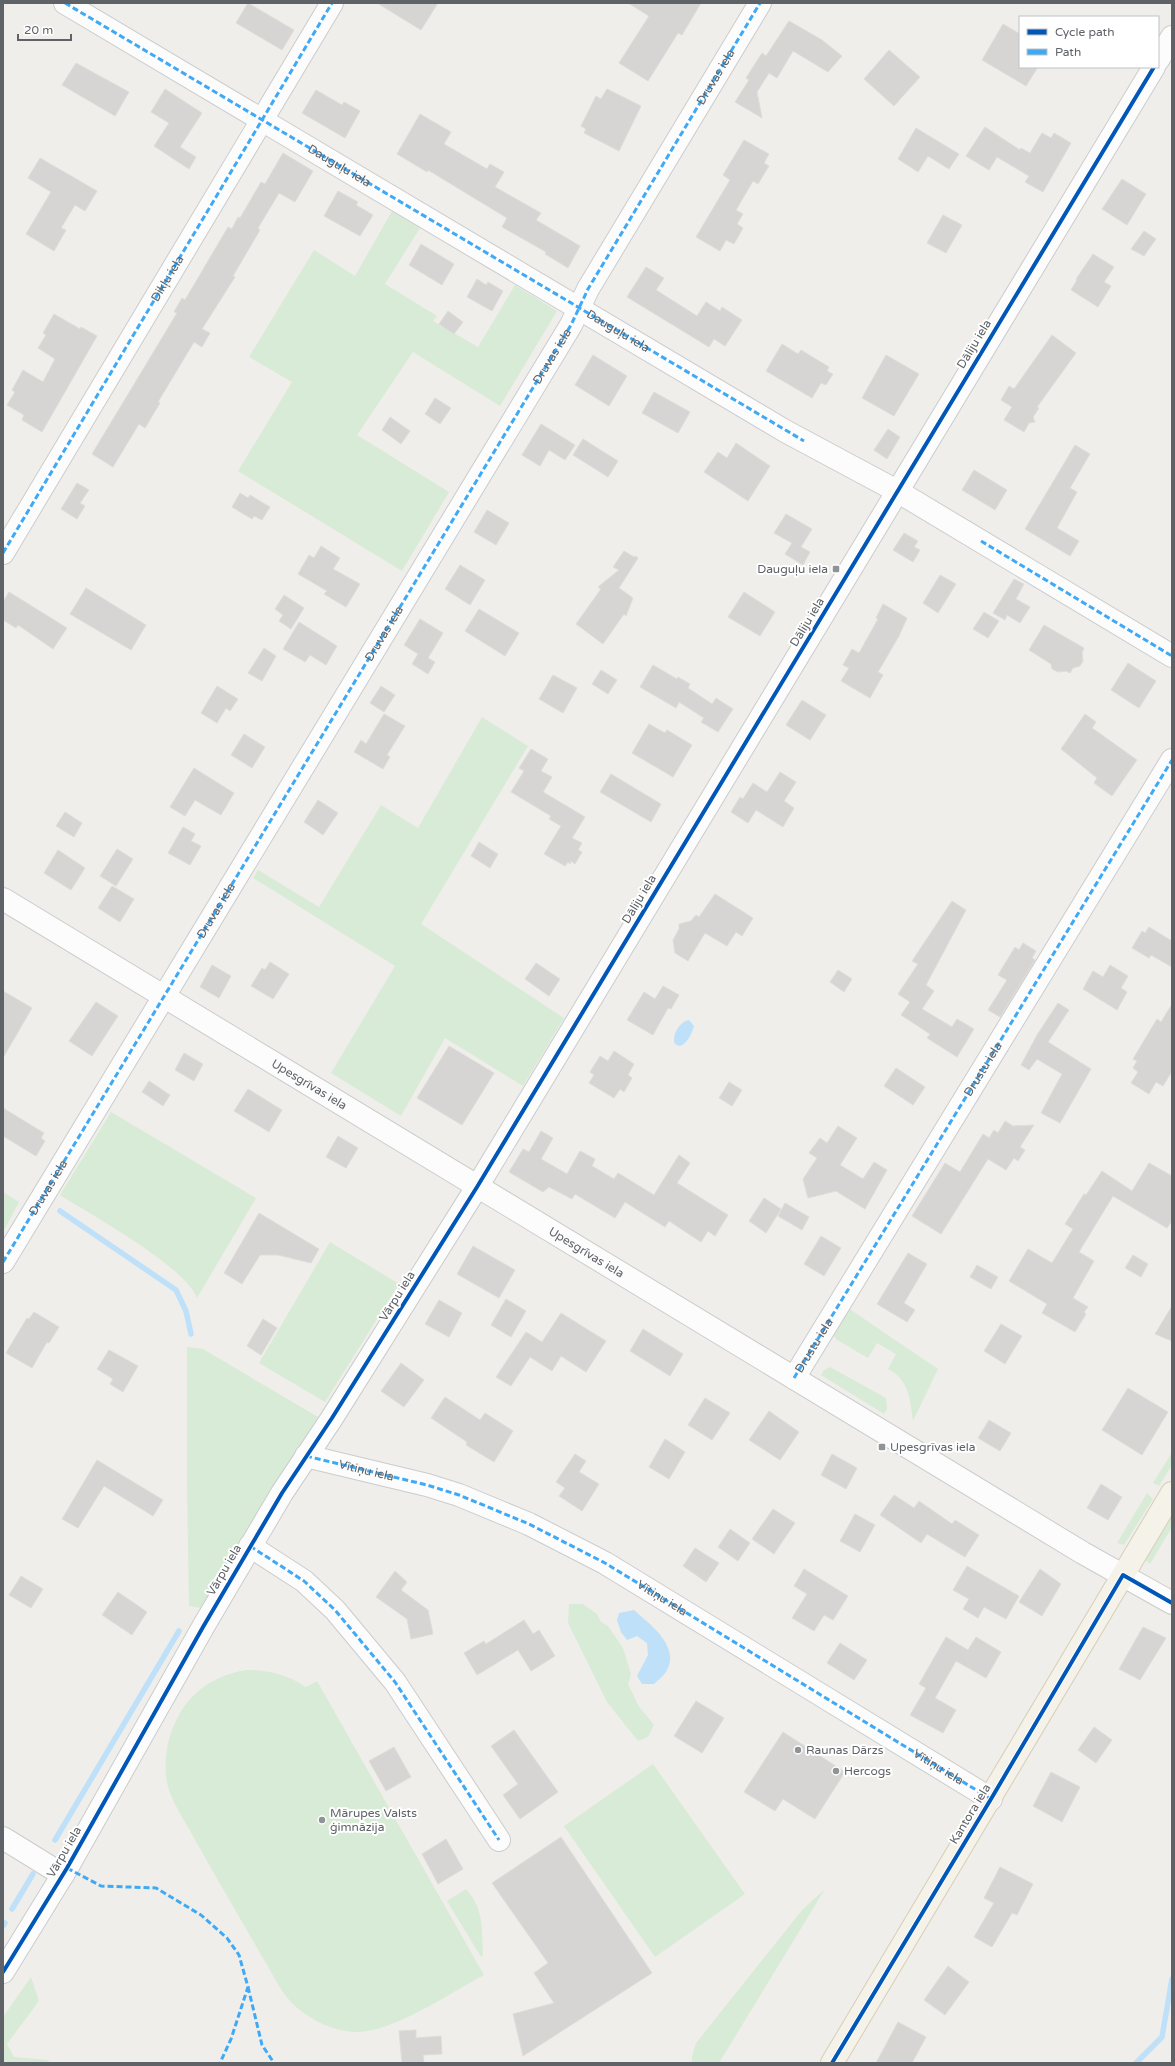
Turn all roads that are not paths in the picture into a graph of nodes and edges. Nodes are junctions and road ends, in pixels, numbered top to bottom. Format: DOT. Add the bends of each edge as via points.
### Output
graph roads {
  1 [pos="65,3"];
  2 [pos="332,3"];
  3 [pos="760,3"];
  4 [pos="1172,37"];
  5 [pos="1159,58"];
  6 [pos="1153,68"];
  7 [pos="261,120"];
  8 [pos="579,309"];
  9 [pos="897,491"];
  10 [pos="3,553"];
  11 [pos="1172,656"];
  12 [pos="1172,760"];
  13 [pos="3,899"];
  14 [pos="164,997"];
  15 [pos="477,1187"];
  16 [pos="3,1262"];
  17 [pos="794,1378"];
  18 [pos="306,1456"];
  19 [pos="1172,1493"];
  20 [pos="250,1546"];
  21 [pos="1123,1575"];
  22 [pos="1172,1603"];
  23 [pos="991,1799"];
  24 [pos="3,1838"];
  25 [pos="499,1840"];
  26 [pos="63,1875"];
  27 [pos="3,1972"];
  28 [pos="832,2063"];
  1 -- 7 [label="street, Dauguļu iela"];
  2 -- 7 [label="street, Dikļu iela"];
  3 -- 8 [label="street, Druvas iela" via="592,282"];
  4 -- 5 [label="street"];
  6 -- 9 [label="street, Dāliju iela"];
  7 -- 8 [label="street, Dauguļu iela"];
  7 -- 10 [label="street, Dikļu iela"];
  8 -- 9 [label="street, Dauguļu iela" via="785,431"];
  8 -- 14 [label="street, Druvas iela"];
  9 -- 11 [label="street, Dauguļu iela"];
  9 -- 15 [label="street, Dāliju iela"];
  12 -- 17 [label="street, Drustu iela"];
  13 -- 14 [label="street, Upesgrīvas iela"];
  14 -- 15 [label="street, Upesgrīvas iela"];
  14 -- 16 [label="street, Druvas iela"];
  15 -- 17 [label="street, Upesgrīvas iela"];
  15 -- 18 [label="street, Vārpu iela"];
  17 -- 21 [label="street, Upesgrīvas iela"];
  18 -- 20 [label="street, Vārpu iela"];
  18 -- 23 [label="street, Vītiņu iela" via="427,1485 459,1495 529,1524 605,1563"];
  19 -- 21 [label="main road, Kantora iela"];
  20 -- 25 [label="street" via="304,1582 335,1610 395,1682"];
  20 -- 26 [label="street, Vārpu iela"];
  21 -- 22 [label="street, Upesgrīvas iela"];
  21 -- 23 [label="main road, Kantora iela"];
  23 -- 28 [label="main road, Kantora iela"];
  24 -- 26 [label="street"];
  26 -- 27 [label="street, Vārpu iela"];
}
